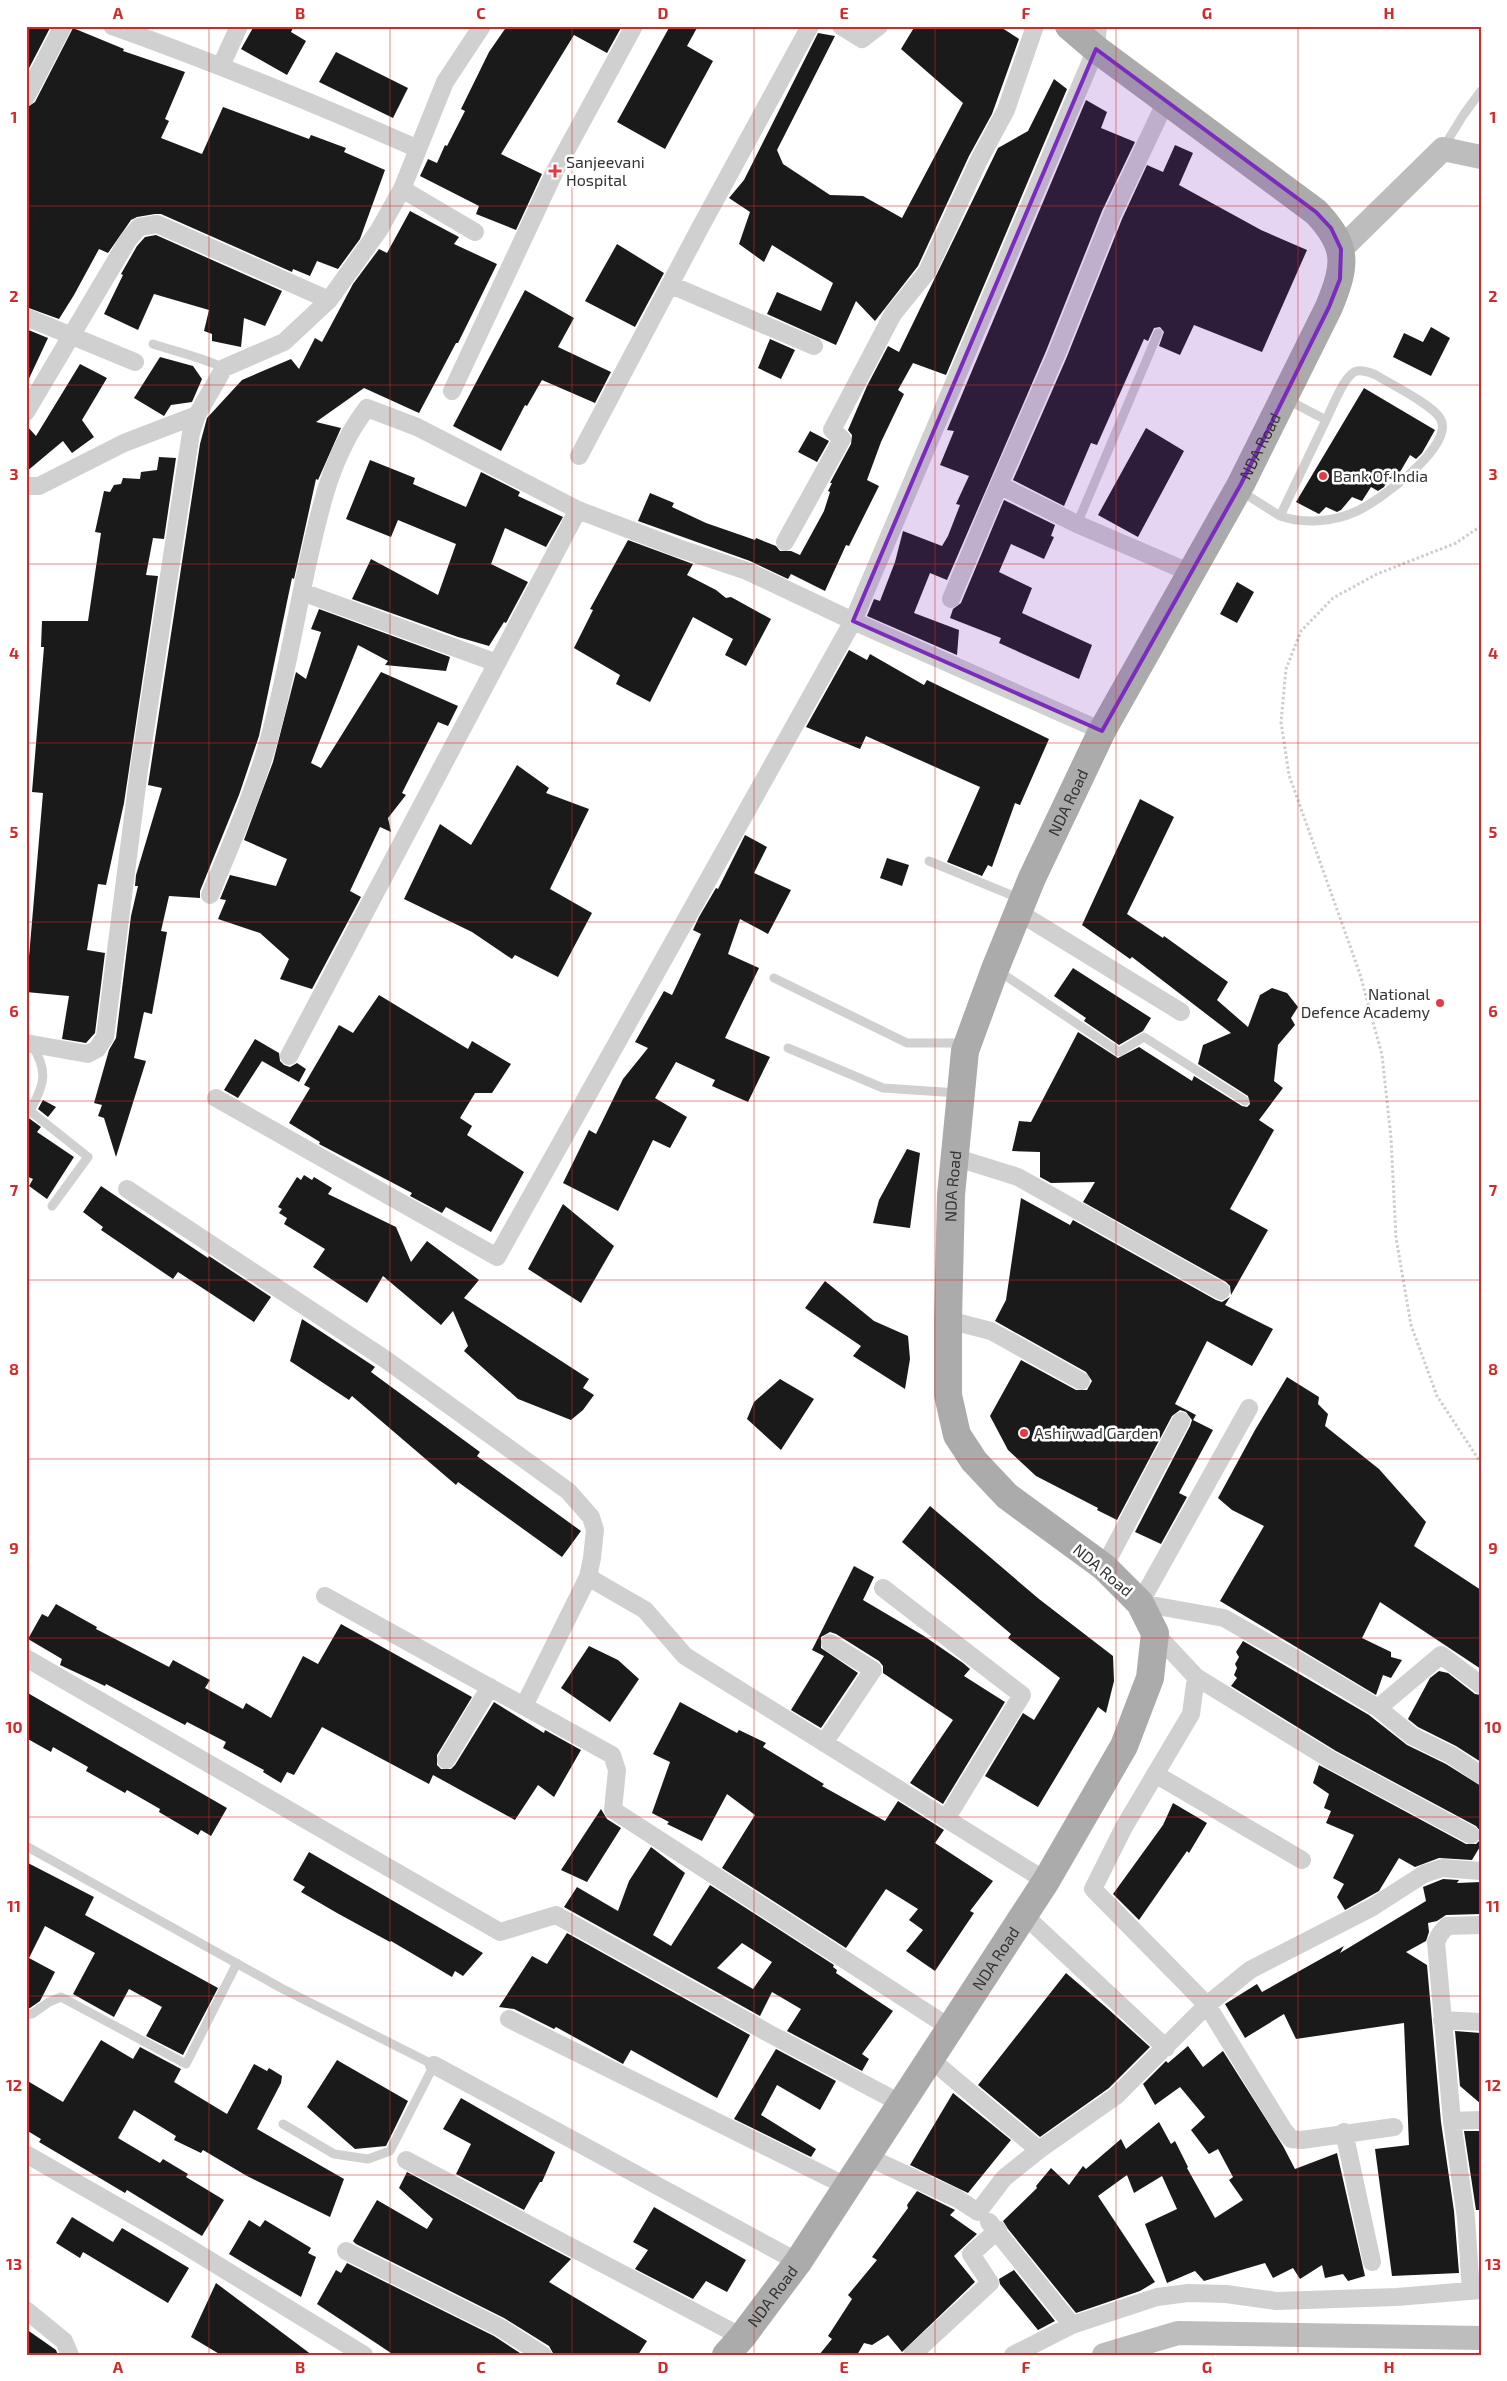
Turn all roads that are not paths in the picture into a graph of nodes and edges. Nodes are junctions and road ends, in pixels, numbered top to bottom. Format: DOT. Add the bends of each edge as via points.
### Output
graph roads {
  1 [pos="62,26"];
  2 [pos="112,26"];
  3 [pos="239,26"];
  4 [pos="482,26"];
  5 [pos="634,26"];
  6 [pos="810,26"];
  7 [pos="841,26"];
  8 [pos="878,26"];
  9 [pos="1035,26"];
  10 [pos="1069,26"];
  11 [pos="1097,38"];
  12 [pos="221,66"];
  13 [pos="1481,91"];
  14 [pos="26,97"];
  15 [pos="1166,101"];
  16 [pos="416,148"];
  17 [pos="1443,149"];
  18 [pos="1481,157"];
  19 [pos="402,189"];
  20 [pos="475,232"];
  21 [pos="1341,249"];
  22 [pos="671,285"];
  23 [pos="329,300"];
  24 [pos="26,317"];
  25 [pos="1158,333"];
  26 [pos="71,336"];
  27 [pos="153,344"];
  28 [pos="814,346"];
  29 [pos="135,362"];
  30 [pos="224,368"];
  31 [pos="452,391"];
  32 [pos="1284,398"];
  33 [pos="26,412"];
  34 [pos="197,415"];
  35 [pos="1326,420"];
  36 [pos="579,456"];
  37 [pos="26,486"];
  38 [pos="999,486"];
  39 [pos="1238,489"];
  40 [pos="578,510"];
  41 [pos="1280,516"];
  42 [pos="1077,524"];
  43 [pos="785,542"];
  44 [pos="1191,573"];
  45 [pos="302,592"];
  46 [pos="951,599"];
  47 [pos="853,621"];
  48 [pos="497,663"];
  49 [pos="1102,731"];
  50 [pos="930,861"];
  51 [pos="210,895"];
  52 [pos="1021,906"];
  53 [pos="994,968"];
  54 [pos="774,978"];
  55 [pos="1181,1012"];
  56 [pos="968,1043"];
  57 [pos="29,1044"];
  58 [pos="788,1048"];
  59 [pos="290,1056"];
  60 [pos="961,1093"];
  61 [pos="216,1098"];
  62 [pos="1245,1101"];
  63 [pos="954,1157"];
  64 [pos="127,1189"];
  65 [pos="52,1206"];
  66 [pos="1221,1291"];
  67 [pos="948,1320"];
  68 [pos="1081,1381"];
  69 [pos="1248,1408"];
  70 [pos="1181,1421"];
  71 [pos="1104,1567"];
  72 [pos="588,1577"];
  73 [pos="883,1588"];
  74 [pos="325,1596"];
  75 [pos="1140,1603"];
  76 [pos="1155,1633"];
  77 [pos="830,1643"];
  78 [pos="26,1658"];
  79 [pos="1196,1677"];
  80 [pos="1481,1685"];
  81 [pos="490,1688"];
  82 [pos="524,1706"];
  83 [pos="1378,1708"];
  84 [pos="824,1743"];
  85 [pos="446,1760"];
  86 [pos="1155,1774"];
  87 [pos="1481,1776"];
  88 [pos="946,1819"];
  89 [pos="1471,1835"];
  90 [pos="26,1846"];
  91 [pos="1302,1860"];
  92 [pos="1481,1871"];
  93 [pos="1046,1881"];
  94 [pos="1024,1915"];
  95 [pos="1481,1925"];
  96 [pos="237,1963"];
  97 [pos="1206,2005"];
  98 [pos="26,2014"];
  99 [pos="509,2019"];
  100 [pos="1442,2020"];
  101 [pos="1481,2022"];
  102 [pos="949,2026"];
  103 [pos="1166,2048"];
  104 [pos="929,2058"];
  105 [pos="434,2065"];
  106 [pos="900,2103"];
  107 [pos="1452,2120"];
  108 [pos="1481,2120"];
  109 [pos="283,2124"];
  110 [pos="1394,2127"];
  111 [pos="1344,2132"];
  112 [pos="1040,2150"];
  113 [pos="26,2154"];
  114 [pos="868,2157"];
  115 [pos="406,2160"];
  116 [pos="846,2186"];
  117 [pos="978,2212"];
  118 [pos="1473,2218"];
  119 [pos="998,2230"];
  120 [pos="346,2251"];
  121 [pos="798,2262"];
  122 [pos="1372,2262"];
  123 [pos="1476,2290"];
  124 [pos="26,2310"];
  125 [pos="1072,2325"];
  126 [pos="1481,2338"];
  127 [pos="734,2346"];
  128 [pos="70,2355"];
  129 [pos="364,2355"];
  130 [pos="543,2355"];
  131 [pos="912,2355"];
  132 [pos="1013,2355"];
  133 [pos="1104,2355"];
  1 -- 14 [label="street"];
  2 -- 12 [label="street"];
  3 -- 12 [label="street"];
  4 -- 16 [label="street" via="444,82"];
  5 -- 31 [label="street" via="555,171"];
  6 -- 22 [label="street"];
  7 -- 8 [label="street" via="862,39"];
  9 -- 43 [label="street" via="1006,110 978,160 927,272 893,314 832,430 842,439"];
  10 -- 11 [label="main road, NDA Road"];
  11 -- 15 [label="main road, NDA Road"];
  11 -- 47 [label="street"];
  12 -- 16 [label="street" via="312,101"];
  13 -- 17 [label="lane"];
  15 -- 21 [label="main road, NDA Road" via="1316,212 1331,228"];
  15 -- 38 [label="street" via="1112,215"];
  16 -- 19 [label="street"];
  17 -- 18 [label="street"];
  17 -- 21 [label="street"];
  19 -- 20 [label="street"];
  19 -- 23 [label="street" via="379,230"];
  21 -- 32 [label="main road, NDA Road" via="1340,278 1335,293"];
  22 -- 28 [label="street"];
  22 -- 36 [label="street"];
  23 -- 26 [label="street" via="156,224 139,227 128,240"];
  23 -- 30 [label="street" via="284,342"];
  24 -- 26 [label="street"];
  25 -- 42 [label="lane"];
  26 -- 29 [label="street"];
  26 -- 33 [label="street"];
  27 -- 30 [label="lane" via="203,358"];
  30 -- 34 [label="street"];
  32 -- 35 [label="lane"];
  32 -- 39 [label="main road, NDA Road"];
  34 -- 37 [label="street" via="124,443 39,486"];
  34 -- 57 [label="street" via="191,433 139,770 105,1037 98,1050 88,1054"];
  35 -- 41 [label="lane"];
  35 -- 41 [label="lane" via="1348,376 1356,371 1367,372 1433,410 1441,420 1441,433 1423,461 1378,501 1354,513 1330,519 1294,521"];
  38 -- 42 [label="street"];
  38 -- 46 [label="street"];
  39 -- 41 [label="lane"];
  39 -- 44 [label="main road, NDA Road"];
  40 -- 45 [label="street" via="417,427 367,408 341,448 330,475"];
  40 -- 47 [label="street" via="747,571"];
  40 -- 48 [label="street"];
  42 -- 44 [label="street"];
  44 -- 49 [label="main road, NDA Road"];
  45 -- 48 [label="street"];
  45 -- 51 [label="street" via="269,739 245,811"];
  47 -- 49 [label="street"];
  47 -- 61 [label="street" via="497,1257"];
  48 -- 59 [label="street"];
  49 -- 52 [label="main road, NDA Road"];
  50 -- 52 [label="lane"];
  52 -- 53 [label="main road, NDA Road"];
  52 -- 55 [label="street"];
  53 -- 56 [label="main road, NDA Road"];
  53 -- 62 [label="lane" via="1119,1052 1144,1037"];
  54 -- 56 [label="lane" via="907,1043"];
  56 -- 60 [label="main road, NDA Road"];
  57 -- 65 [label="lane" via="43,1068 43,1087 30,1111 88,1156"];
  58 -- 60 [label="lane" via="883,1088"];
  60 -- 63 [label="main road, NDA Road"];
  63 -- 66 [label="street" via="1018,1177"];
  63 -- 67 [label="main road, NDA Road"];
  64 -- 72 [label="street" via="385,1359 568,1491 585,1507 595,1530"];
  67 -- 68 [label="street" via="991,1330"];
  67 -- 71 [label="main road, NDA Road" via="948,1395 958,1436 974,1461 1007,1496"];
  69 -- 75 [label="street"];
  70 -- 71 [label="street"];
  71 -- 75 [label="main road, NDA Road"];
  72 -- 82 [label="street"];
  72 -- 84 [label="street" via="646,1610 685,1656"];
  73 -- 88 [label="street" via="1022,1695"];
  74 -- 81 [label="street"];
  75 -- 76 [label="main road, NDA Road"];
  75 -- 83 [label="street" via="1224,1618"];
  76 -- 79 [label="street"];
  76 -- 93 [label="main road, NDA Road" via="1150,1678 1124,1746"];
  77 -- 84 [label="street" via="873,1670"];
  78 -- 106 [label="street" via="500,1932 556,1916"];
  79 -- 86 [label="street" via="1191,1714"];
  79 -- 89 [label="street" via="1331,1760"];
  80 -- 83 [label="street" via="1441,1655"];
  81 -- 82 [label="street"];
  81 -- 85 [label="street"];
  82 -- 102 [label="street" via="612,1755 617,1770 613,1810"];
  83 -- 87 [label="street" via="1412,1736 1451,1755"];
  84 -- 88 [label="street"];
  86 -- 91 [label="street"];
  86 -- 97 [label="street" via="1093,1889"];
  88 -- 93 [label="street"];
  90 -- 96 [label="lane"];
  92 -- 97 [label="street" via="1442,1868 1424,1874 1371,1908 1250,1970"];
  93 -- 94 [label="main road, NDA Road"];
  94 -- 102 [label="main road, NDA Road"];
  94 -- 103 [label="street"];
  95 -- 100 [label="street" via="1447,1926 1436,1942"];
  96 -- 98 [label="lane" via="186,2064 61,1997 32,2014"];
  96 -- 105 [label="lane"];
  97 -- 103 [label="street"];
  97 -- 111 [label="street" via="1291,2139"];
  99 -- 116 [label="street"];
  100 -- 101 [label="street"];
  100 -- 107 [label="street"];
  102 -- 104 [label="main road, NDA Road"];
  103 -- 112 [label="street" via="1116,2096"];
  104 -- 106 [label="main road, NDA Road"];
  104 -- 112 [label="street"];
  105 -- 109 [label="lane" via="390,2151 368,2159 334,2154"];
  105 -- 121 [label="street"];
  106 -- 114 [label="main road, NDA Road"];
  107 -- 108 [label="street"];
  107 -- 118 [label="street"];
  110 -- 111 [label="street"];
  111 -- 122 [label="street"];
  112 -- 117 [label="street" via="1004,2178"];
  113 -- 129 [label="street" via="173,2238"];
  114 -- 116 [label="main road, NDA Road"];
  114 -- 117 [label="street" via="958,2199"];
  115 -- 127 [label="street"];
  116 -- 121 [label="main road, NDA Road"];
  117 -- 119 [label="street"];
  118 -- 123 [label="street"];
  119 -- 125 [label="street"];
  119 -- 131 [label="street" via="971,2254 990,2283"];
  120 -- 130 [label="street" via="500,2327"];
  121 -- 127 [label="main road, NDA Road"];
  123 -- 125 [label="street" via="1397,2297 1284,2300 1188,2293 1130,2304"];
  124 -- 128 [label="street" via="64,2340"];
  125 -- 132 [label="street"];
  126 -- 133 [label="street" via="1178,2333"];
}
